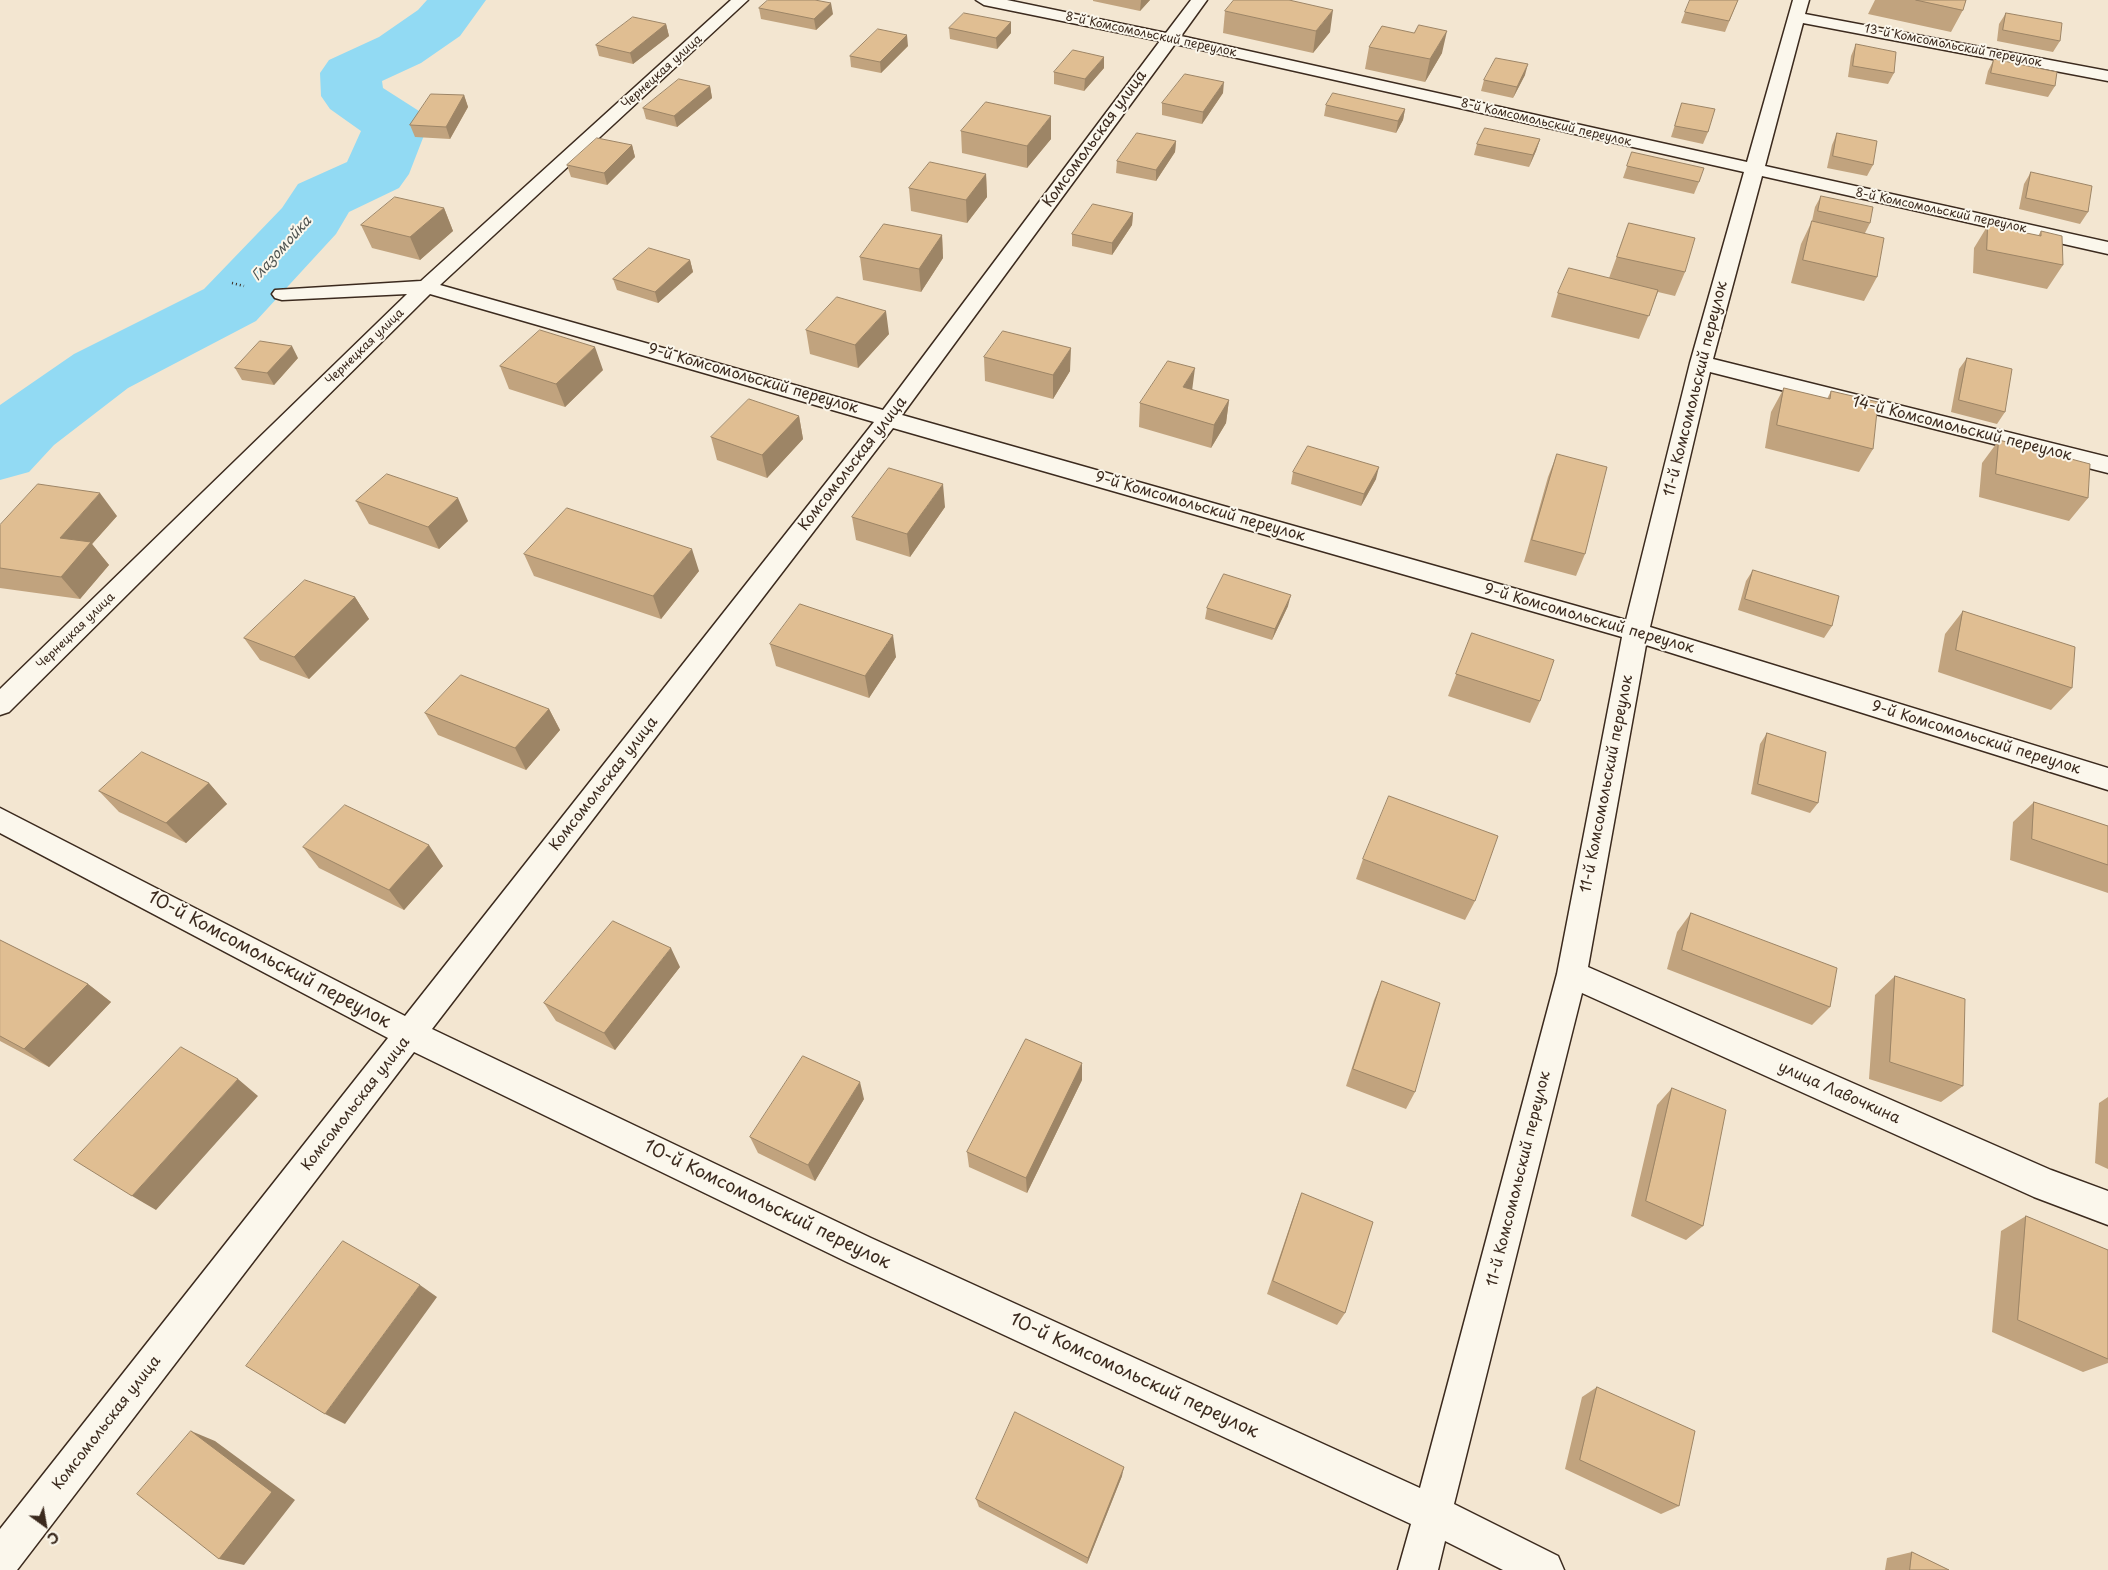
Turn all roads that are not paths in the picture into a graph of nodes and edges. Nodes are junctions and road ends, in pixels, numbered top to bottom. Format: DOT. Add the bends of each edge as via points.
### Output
graph roads {
  1 [pos="740,0"];
  2 [pos="984,0"];
  3 [pos="1199,0"];
  4 [pos="1799,8"];
  5 [pos="1169,38"];
  6 [pos="2108,76"];
  7 [pos="1755,170"];
  8 [pos="2108,248"];
  9 [pos="426,288"];
  10 [pos="282,294"];
  11 [pos="1700,363"];
  12 [pos="890,418"];
  13 [pos="2108,465"];
  14 [pos="1636,632"];
  15 [pos="0,705"];
  16 [pos="2108,778"];
  17 [pos="0,820"];
  18 [pos="1572,974"];
  19 [pos="410,1034"];
  20 [pos="2108,1208"];
  21 [pos="1433,1514"];
  22 [pos="0,1560"];
  23 [pos="1418,1570"];
  24 [pos="1544,1570"];
  1 -- 9 [label="street, Чернецкая улица"];
  2 -- 5 [label="street, 8-й Комсомольский переулок"];
  3 -- 5 [label="street, Комсомольская улица"];
  4 -- 6 [label="street, 13-й Комсомольский переулок"];
  4 -- 7 [label="street, 11-й Комсомольский переулок"];
  5 -- 7 [label="street, 8-й Комсомольский переулок"];
  5 -- 12 [label="street, Комсомольская улица"];
  7 -- 8 [label="street, 8-й Комсомольский переулок"];
  7 -- 11 [label="street, 11-й Комсомольский переулок"];
  9 -- 10 [label="street, 9-й Комсомольский переулок"];
  9 -- 12 [label="street, 9-й Комсомольский переулок"];
  9 -- 15 [label="street, Чернецкая улица"];
  11 -- 13 [label="street, 14-й Комсомольский переулок"];
  11 -- 14 [label="street, 11-й Комсомольский переулок"];
  12 -- 14 [label="street, 9-й Комсомольский переулок"];
  12 -- 19 [label="street, Комсомольская улица"];
  14 -- 16 [label="street, 9-й Комсомольский переулок"];
  14 -- 18 [label="street, 11-й Комсомольский переулок"];
  17 -- 19 [label="street, 10-й Комсомольский переулок"];
  18 -- 20 [label="street, улица Лавочкина" via="2046,1185"];
  18 -- 21 [label="street, 11-й Комсомольский переулок"];
  19 -- 21 [label="street, 10-й Комсомольский переулок" via="859,1250"];
  19 -- 22 [label="street, Комсомольская улица"];
  21 -- 23 [label="street, 11-й Комсомольский переулок"];
  21 -- 24 [label="street, 10-й Комсомольский переулок"];
}
